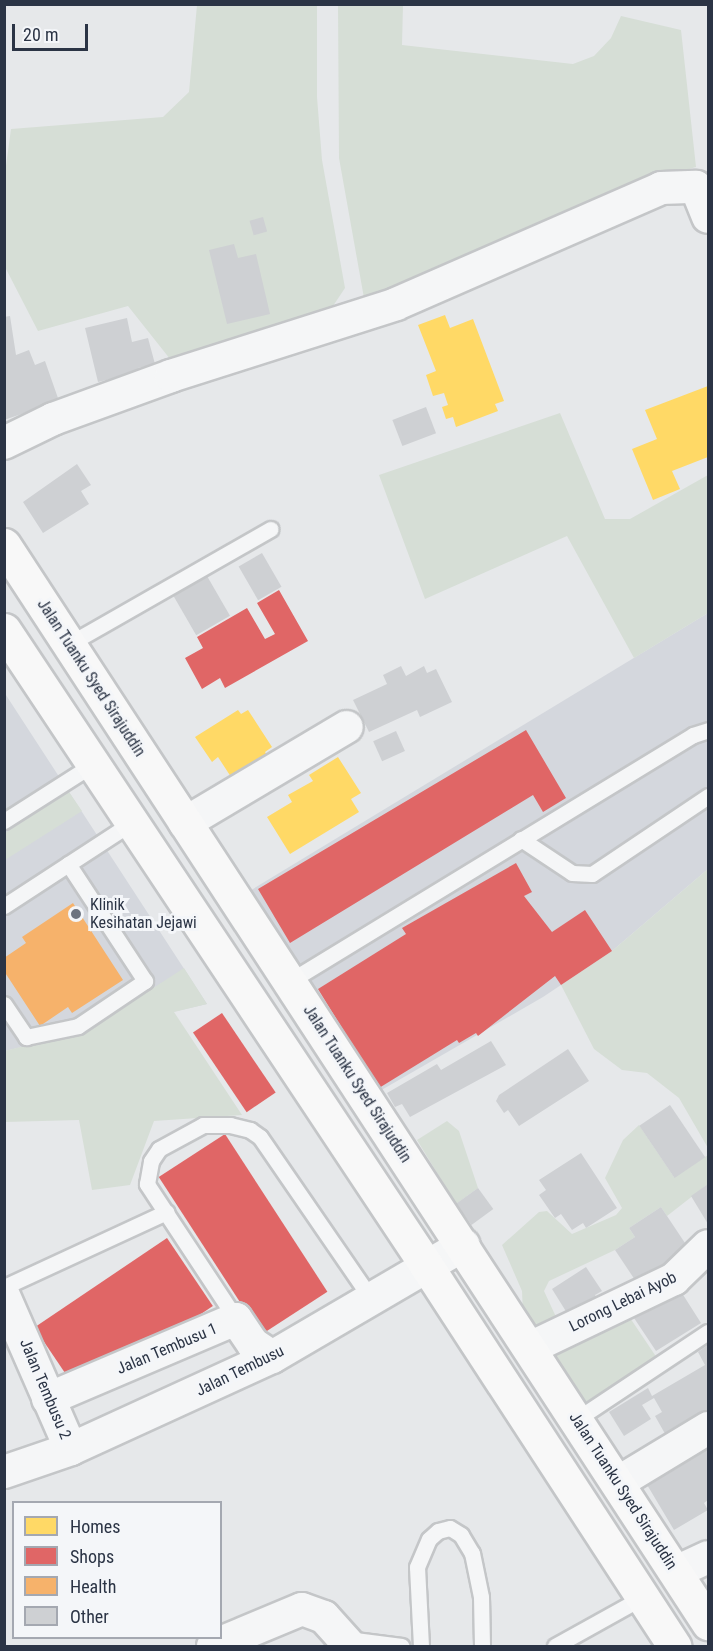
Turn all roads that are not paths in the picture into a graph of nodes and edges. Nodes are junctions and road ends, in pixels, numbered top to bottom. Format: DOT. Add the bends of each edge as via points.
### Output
graph roads {
  1 [pos="708,217"];
  2 [pos="4,443"];
  3 [pos="271,529"];
  4 [pos="4,545"];
  5 [pos="4,630"];
  6 [pos="69,644"];
  7 [pos="347,727"];
  8 [pos="708,730"];
  9 [pos="92,765"];
  10 [pos="708,796"];
  11 [pos="4,821"];
  12 [pos="185,823"];
  13 [pos="130,824"];
  14 [pos="521,839"];
  15 [pos="68,864"];
  16 [pos="4,906"];
  17 [pos="290,981"];
  18 [pos="4,1004"];
  19 [pos="166,1212"];
  20 [pos="464,1245"];
  21 [pos="708,1246"];
  22 [pos="426,1265"];
  23 [pos="4,1287"];
  24 [pos="4,1296"];
  25 [pos="372,1300"];
  26 [pos="236,1319"];
  27 [pos="708,1332"];
  28 [pos="530,1348"];
  29 [pos="272,1357"];
  30 [pos="48,1399"];
  31 [pos="577,1419"];
  32 [pos="708,1428"];
  33 [pos="71,1449"];
  34 [pos="4,1472"];
  35 [pos="619,1482"];
  36 [pos="708,1557"];
  37 [pos="676,1572"];
  38 [pos="643,1597"];
  39 [pos="708,1623"];
  40 [pos="348,1643"];
  41 [pos="213,1647"];
  42 [pos="402,1647"];
  43 [pos="421,1647"];
  44 [pos="482,1647"];
  45 [pos="555,1647"];
  46 [pos="674,1647"];
  1 -- 2 [label="street" via="696,187 661,188 396,304 171,376 53,419"];
  3 -- 6 [label="lane"];
  4 -- 6 [label="highway, Jalan Tuanku Syed Sirajuddin"];
  5 -- 9 [label="highway"];
  6 -- 12 [label="highway, Jalan Tuanku Syed Sirajuddin"];
  7 -- 12 [label="street"];
  8 -- 14 [label="lane" via="693,735"];
  9 -- 11 [label="lane"];
  9 -- 13 [label="highway"];
  10 -- 14 [label="lane" via="592,874 572,873"];
  12 -- 17 [label="highway, Jalan Tuanku Syed Sirajuddin"];
  13 -- 15 [label="lane"];
  13 -- 22 [label="highway"];
  14 -- 17 [label="lane"];
  15 -- 16 [label="lane"];
  15 -- 18 [label="lane" via="145,981 78,1026 26,1037"];
  17 -- 20 [label="highway, Jalan Tuanku Syed Sirajuddin"];
  19 -- 23 [label="lane"];
  19 -- 25 [label="lane" via="147,1184 151,1161 159,1149 203,1125 250,1130 260,1137"];
  19 -- 26 [label="lane"];
  20 -- 22 [label="street, Jalan Tembusu"];
  20 -- 28 [label="highway, Jalan Tuanku Syed Sirajuddin"];
  21 -- 28 [label="street, Lorong Lebai Ayob" via="674,1279"];
  22 -- 25 [label="street, Jalan Tembusu"];
  22 -- 38 [label="highway"];
  24 -- 30 [label="street, Jalan Tembusu 2"];
  25 -- 29 [label="street, Jalan Tembusu"];
  26 -- 29 [label="street, Jalan Tembusu 1" via="253,1344"];
  26 -- 30 [label="street, Jalan Tembusu 1"];
  27 -- 31 [label="lane"];
  28 -- 31 [label="highway, Jalan Tuanku Syed Sirajuddin"];
  29 -- 33 [label="street, Jalan Tembusu"];
  30 -- 33 [label="street, Jalan Tembusu 2"];
  31 -- 35 [label="highway, Jalan Tuanku Syed Sirajuddin"];
  32 -- 35 [label="street"];
  33 -- 34 [label="street, Jalan Tembusu"];
  35 -- 37 [label="highway, Jalan Tuanku Syed Sirajuddin"];
  36 -- 37 [label="street"];
  37 -- 39 [label="highway, Jalan Tuanku Syed Sirajuddin"];
  38 -- 45 [label="lane"];
  38 -- 46 [label="highway"];
  40 -- 41 [label="street" via="324,1617 302,1609"];
  40 -- 42 [label="lane"];
  43 -- 44 [label="lane" via="417,1567 429,1539 450,1528 461,1535 472,1552 481,1597"];
}
